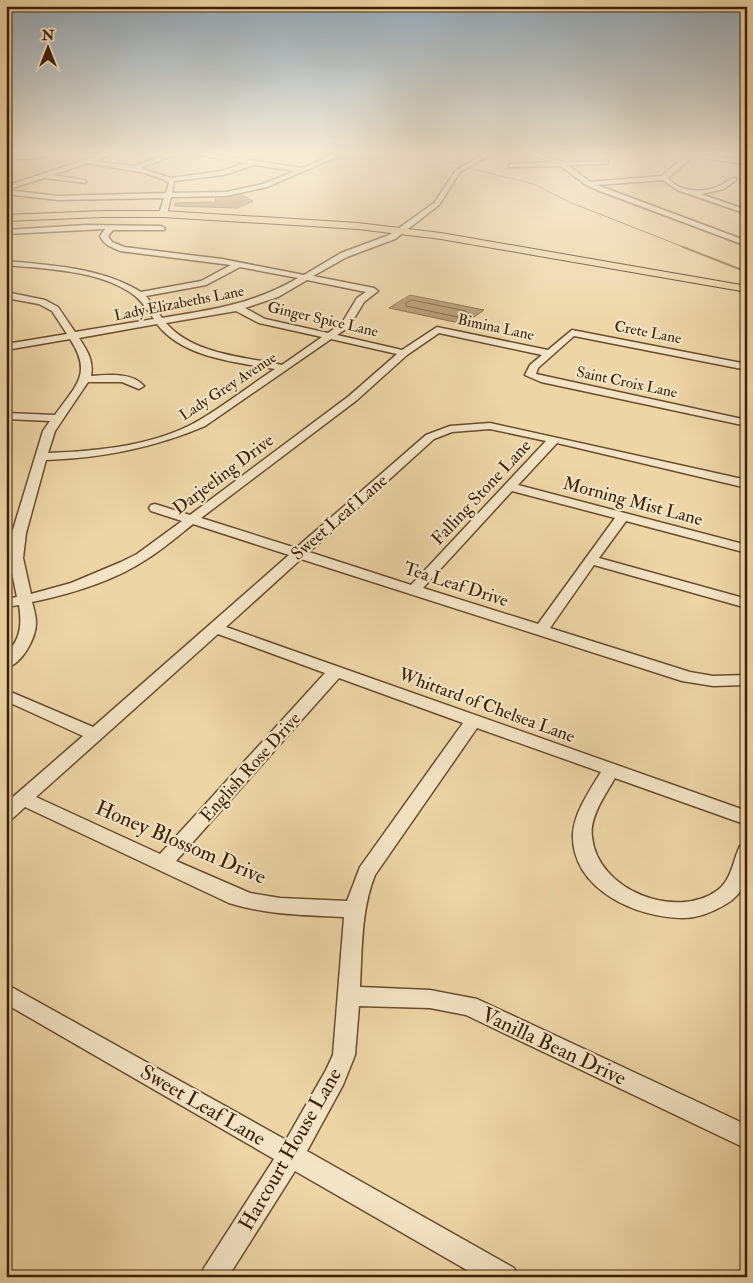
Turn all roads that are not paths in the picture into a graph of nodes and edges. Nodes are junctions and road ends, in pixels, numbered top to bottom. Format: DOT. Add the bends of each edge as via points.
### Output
graph roads {
  1 [pos="106,214"];
  2 [pos="200,214"];
  3 [pos="423,214"];
  4 [pos="667,214"];
  5 [pos="6,218"];
  6 [pos="110,228"];
  7 [pos="161,228"];
  8 [pos="404,228"];
  9 [pos="6,232"];
  10 [pos="747,244"];
  11 [pos="23,258"];
  12 [pos="9,263"];
  13 [pos="240,264"];
  14 [pos="306,278"];
  15 [pos="747,282"];
  16 [pos="747,289"];
  17 [pos="6,295"];
  18 [pos="140,295"];
  19 [pos="236,308"];
  20 [pos="160,322"];
  21 [pos="437,330"];
  22 [pos="73,336"];
  23 [pos="328,336"];
  24 [pos="6,347"];
  25 [pos="404,353"];
  26 [pos="549,353"];
  27 [pos="747,367"];
  28 [pos="284,368"];
  29 [pos="85,379"];
  30 [pos="139,386"];
  31 [pos="6,416"];
  32 [pos="56,418"];
  33 [pos="747,423"];
  34 [pos="554,439"];
  35 [pos="41,457"];
  36 [pos="747,484"];
  37 [pos="510,487"];
  38 [pos="156,508"];
  39 [pos="622,517"];
  40 [pos="192,520"];
  41 [pos="747,549"];
  42 [pos="298,554"];
  43 [pos="591,560"];
  44 [pos="414,590"];
  45 [pos="26,600"];
  46 [pos="6,603"];
  47 [pos="747,604"];
  48 [pos="215,628"];
  49 [pos="541,630"];
  50 [pos="6,663"];
  51 [pos="335,672"];
  52 [pos="747,680"];
  53 [pos="6,694"];
  54 [pos="473,721"];
  55 [pos="95,734"];
  56 [pos="611,770"];
  57 [pos="24,799"];
  58 [pos="6,814"];
  59 [pos="747,818"];
  60 [pos="747,851"];
  61 [pos="164,862"];
  62 [pos="355,909"];
  63 [pos="6,993"];
  64 [pos="350,996"];
  65 [pos="747,1137"];
  66 [pos="291,1155"];
  67 [pos="213,1277"];
  68 [pos="505,1277"];
  1 -- 5 [label="main road"];
  2 -- 8 [label="main road"];
  3 -- 8 [label="street, Lady Elizabeths Lane"];
  4 -- 10 [label="street"];
  6 -- 7 [label="street"];
  6 -- 9 [label="street"];
  6 -- 13 [label="street" via="104,236 112,246"];
  8 -- 14 [label="street, Lady Elizabeths Lane" via="392,237 344,255"];
  8 -- 15 [label="main road"];
  8 -- 16 [label="main road"];
  11 -- 12 [label="street"];
  12 -- 18 [label="street" via="90,274 112,280"];
  13 -- 14 [label="street"];
  13 -- 18 [label="street" via="203,283"];
  14 -- 19 [label="street, Lady Elizabeths Lane" via="275,295"];
  14 -- 23 [label="street, Lady Grey Avenue" via="374,291 360,300 346,325"];
  17 -- 22 [label="street" via="50,306"];
  18 -- 20 [label="street"];
  19 -- 20 [label="street, Lady Elizabeths Lane"];
  19 -- 23 [label="street, Ginger Spice Lane" via="262,321"];
  20 -- 22 [label="street, Lady Elizabeths Lane"];
  20 -- 28 [label="street" via="169,333 186,344"];
  21 -- 25 [label="street, Darjeeling Drive"];
  21 -- 26 [label="street, Bimina Lane"];
  22 -- 24 [label="street, Lady Elizabeths Lane"];
  22 -- 29 [label="street" via="86,361"];
  23 -- 25 [label="street, Ginger Spice Lane"];
  23 -- 28 [label="street, Lady Grey Avenue"];
  25 -- 40 [label="street, Darjeeling Drive" via="353,398"];
  26 -- 27 [label="street, Crete Lane" via="572,334"];
  26 -- 33 [label="street, Saint Croix Lane" via="530,374 545,380"];
  28 -- 35 [label="street, Lady Grey Avenue" via="201,424 175,436 108,452"];
  29 -- 30 [label="street" via="126,379"];
  29 -- 32 [label="street"];
  31 -- 32 [label="street"];
  32 -- 35 [label="street"];
  34 -- 36 [label="street, Sweet Leaf Lane"];
  34 -- 37 [label="street, Falling Stone Lane"];
  34 -- 42 [label="street, Sweet Leaf Lane" via="490,426 450,429 430,438"];
  35 -- 45 [label="street" via="19,533 16,558"];
  37 -- 39 [label="street, Morning Mist Lane"];
  37 -- 44 [label="street, Falling Stone Lane"];
  38 -- 40 [label="street, Tea Leaf Drive"];
  39 -- 41 [label="street, Morning Mist Lane"];
  39 -- 43 [label="street"];
  40 -- 42 [label="street, Tea Leaf Drive"];
  40 -- 45 [label="street, Darjeeling Drive" via="119,570 73,588"];
  42 -- 44 [label="street, Tea Leaf Drive"];
  42 -- 48 [label="street, Sweet Leaf Lane"];
  43 -- 47 [label="street"];
  43 -- 49 [label="street"];
  44 -- 49 [label="street, Tea Leaf Drive"];
  45 -- 46 [label="street, Darjeeling Drive"];
  45 -- 50 [label="street" via="28,633 19,650"];
  48 -- 51 [label="street, Whittard of Chelsea Lane"];
  48 -- 55 [label="street, Sweet Leaf Lane"];
  49 -- 52 [label="street, Tea Leaf Drive" via="688,677 713,681"];
  51 -- 54 [label="street, Whittard of Chelsea Lane"];
  51 -- 61 [label="street, English Rose Drive"];
  53 -- 55 [label="street"];
  54 -- 56 [label="street, Whittard of Chelsea Lane"];
  54 -- 62 [label="street, Harcourt House Lane" via="367,872"];
  55 -- 57 [label="street, Sweet Leaf Lane"];
  56 -- 59 [label="street, Whittard of Chelsea Lane"];
  56 -- 60 [label="street" via="585,820 582,843 593,870 612,889 643,904 664,908 705,906 731,889"];
  57 -- 58 [label="street, Sweet Leaf Lane"];
  57 -- 61 [label="street, Honey Blossom Drive"];
  61 -- 62 [label="street, Honey Blossom Drive" via="255,903"];
  62 -- 64 [label="street, Harcourt House Lane"];
  63 -- 66 [label="street, Sweet Leaf Lane"];
  64 -- 65 [label="street, Vanilla Bean Drive" via="430,999 469,1006"];
  64 -- 66 [label="street, Harcourt House Lane" via="344,1055"];
  66 -- 67 [label="street, Harcourt House Lane"];
  66 -- 68 [label="street, Sweet Leaf Lane"];
}
